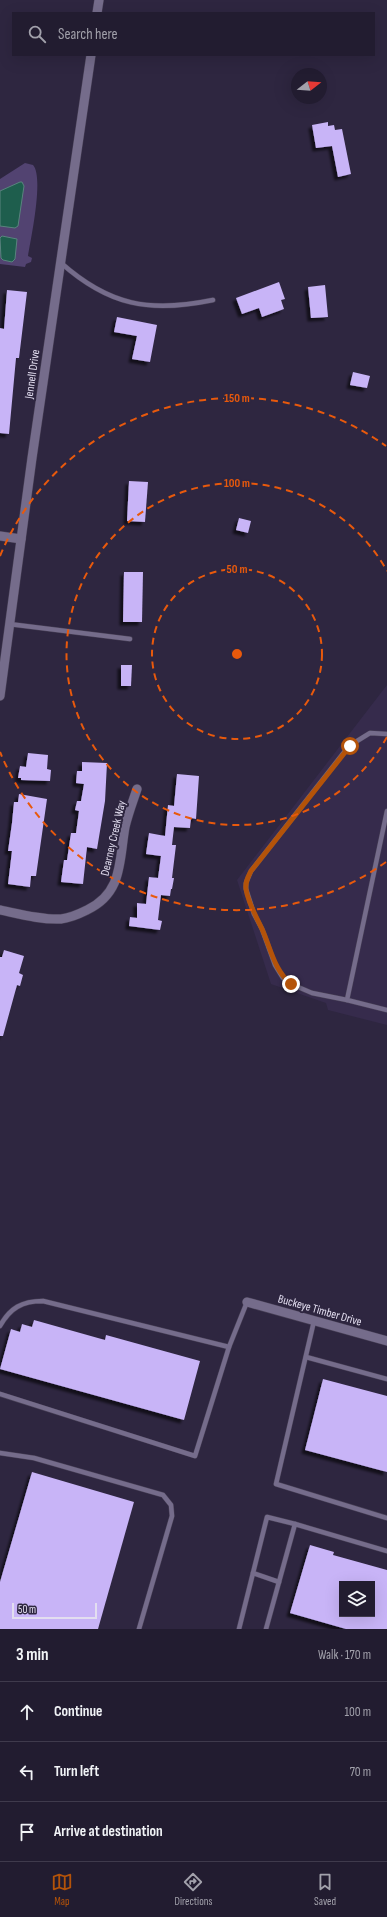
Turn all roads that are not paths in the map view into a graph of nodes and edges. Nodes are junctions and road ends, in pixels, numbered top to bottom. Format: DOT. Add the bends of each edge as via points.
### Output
graph roads {
  1 [pos="99,0"];
  2 [pos="97,12"];
  3 [pos="91,56"];
  4 [pos="60,262"];
  5 [pos="213,300"];
  6 [pos="0,536"];
  7 [pos="21,539"];
  8 [pos="9,624"];
  9 [pos="130,639"];
  10 [pos="0,696"];
  11 [pos="387,734"];
  12 [pos="138,789"];
  13 [pos="387,811"];
  14 [pos="385,833"];
  15 [pos="0,910"];
  16 [pos="347,1000"];
  17 [pos="387,1010"];
  18 [pos="247,1302"];
  19 [pos="314,1321"];
  20 [pos="0,1326"];
  21 [pos="387,1341"];
  22 [pos="229,1347"];
  23 [pos="306,1357"];
  24 [pos="387,1379"];
  25 [pos="0,1394"];
  26 [pos="0,1453"];
  27 [pos="387,1518"];
  28 [pos="295,1524"];
  29 [pos="387,1551"];
  30 [pos="253,1573"];
  31 [pos="279,1582"];
  32 [pos="139,1629"];
  33 [pos="239,1629"];
  34 [pos="266,1629"];
  1 -- 2 [label="street"];
  3 -- 4 [label="street, Jennell Drive"];
  4 -- 5 [label="lane" via="93,287 125,301 170,307"];
  4 -- 7 [label="street, Jennell Drive"];
  6 -- 7 [label="street"];
  7 -- 8 [label="street, Jennell Drive"];
  8 -- 9 [label="lane"];
  8 -- 10 [label="street, Jennell Drive"];
  11 -- 16 [label="lane" via="370,733 350,746 251,871 246,883 254,914 275,965 284,978 312,993"];
  12 -- 15 [label="street, Dearney Creek Way" via="126,826 119,870 113,889 97,905 82,913 61,919"];
  13 -- 14 [label="lane"];
  14 -- 16 [label="lane"];
  16 -- 17 [label="lane"];
  18 -- 19 [label="street, Buckeye Timber Drive"];
  18 -- 22 [label="lane"];
  19 -- 21 [label="street, Buckeye Timber Drive"];
  19 -- 23 [label="lane"];
  20 -- 22 [label="lane" via="17,1305 43,1301"];
  22 -- 25 [label="lane" via="195,1456"];
  23 -- 24 [label="lane"];
  23 -- 27 [label="lane" via="276,1484"];
  26 -- 32 [label="lane" via="34,1458 163,1496 171,1505 172,1516"];
  28 -- 29 [label="lane"];
  28 -- 30 [label="lane" via="267,1517"];
  28 -- 31 [label="lane"];
  30 -- 31 [label="lane"];
  30 -- 33 [label="lane"];
  31 -- 34 [label="lane"];
}
